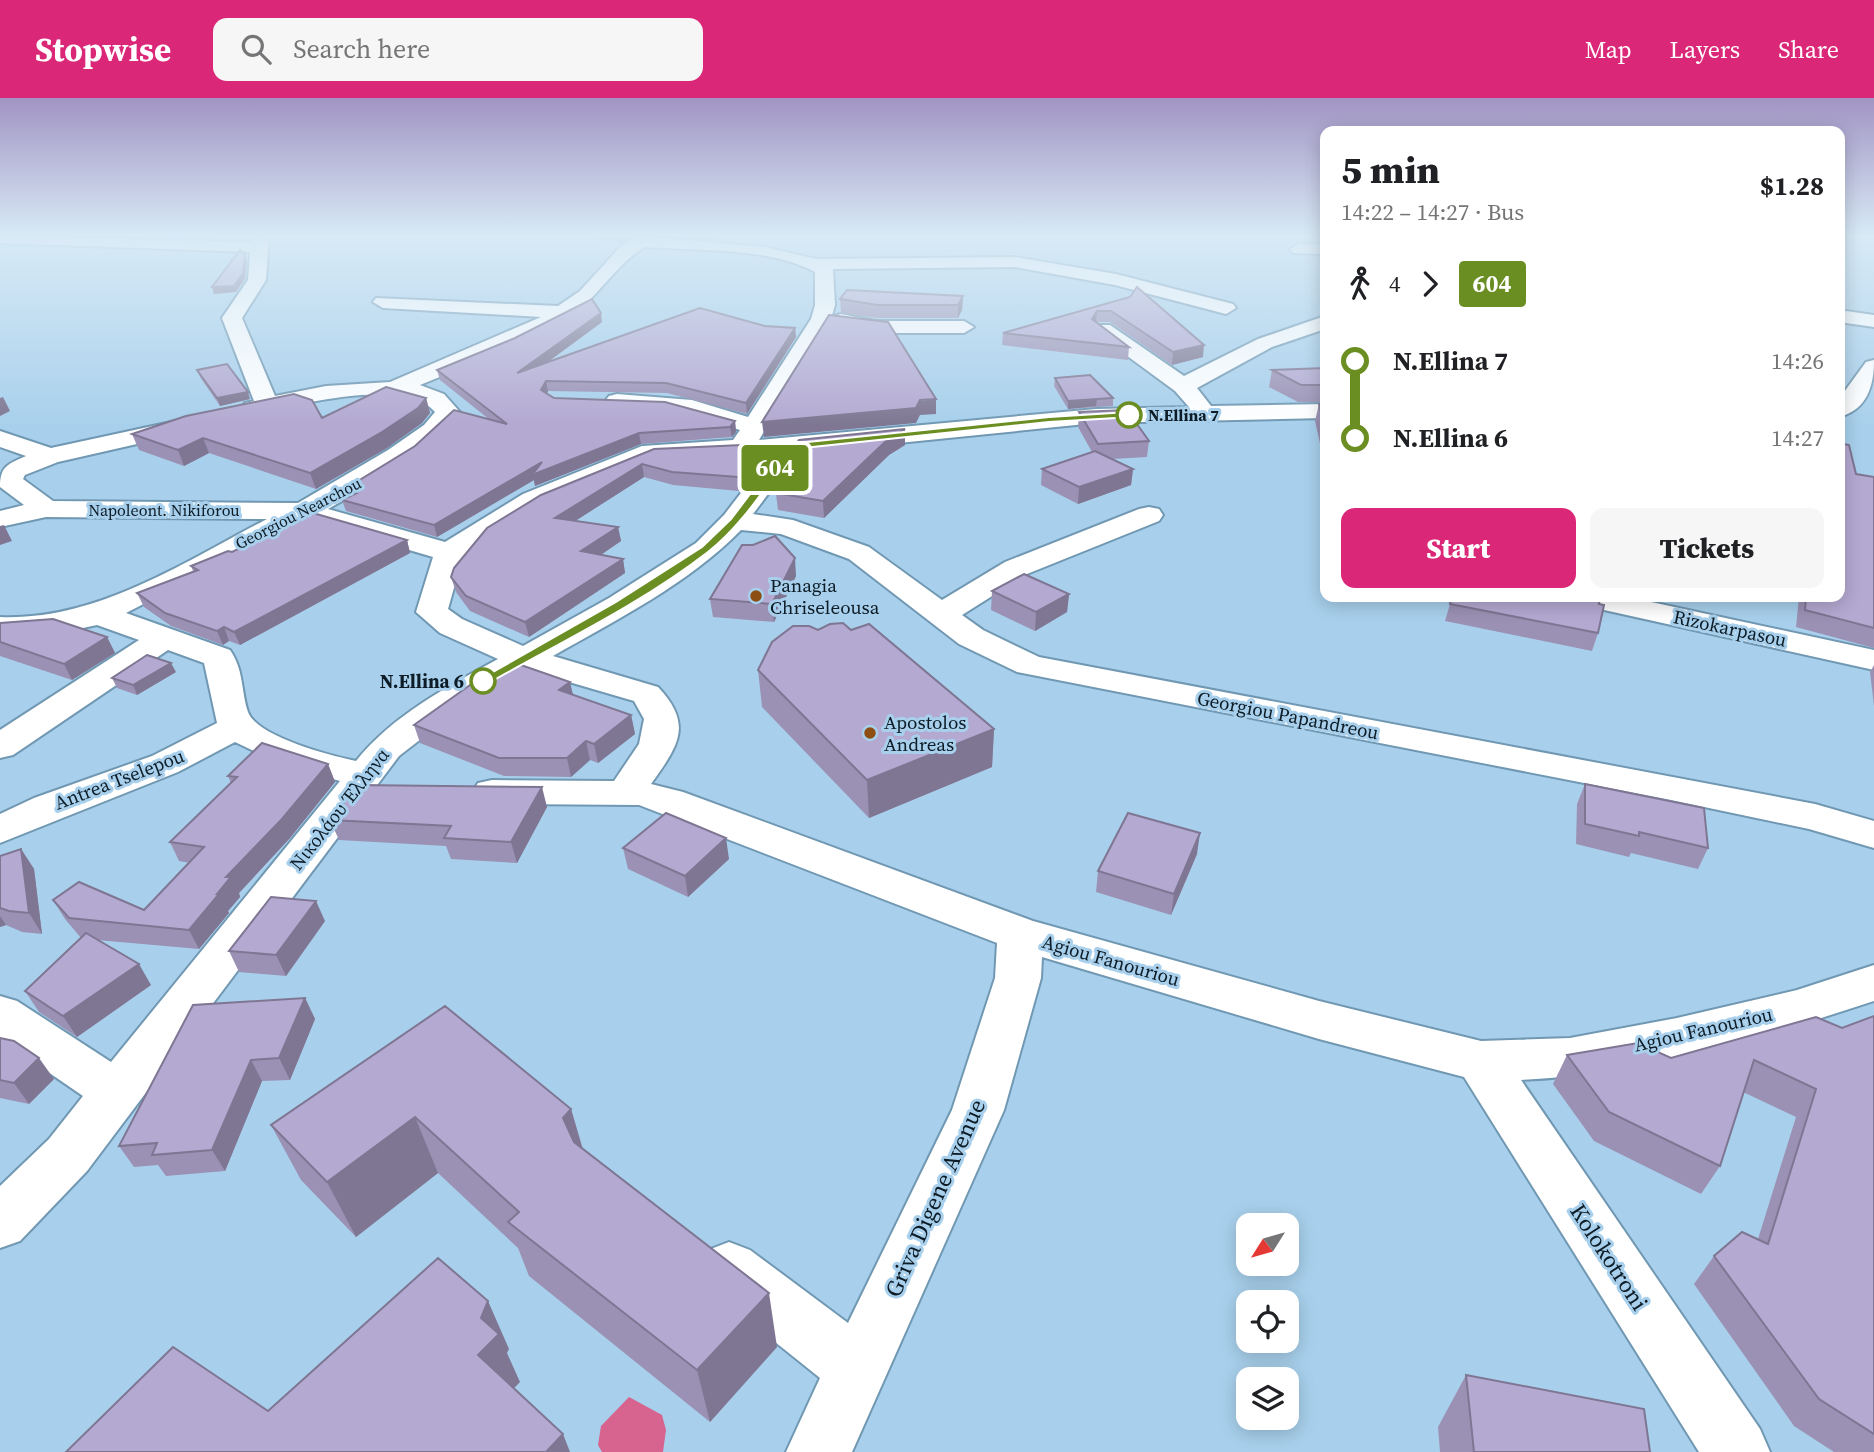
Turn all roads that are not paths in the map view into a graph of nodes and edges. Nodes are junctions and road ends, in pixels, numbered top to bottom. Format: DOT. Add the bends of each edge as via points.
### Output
graph roads {
  1 [pos="245,299"];
  2 [pos="579,299"];
  3 [pos="824,299"];
  4 [pos="1196,299"];
  5 [pos="383,302"];
  6 [pos="1226,308"];
  7 [pos="563,312"];
  8 [pos="1845,317"];
  9 [pos="821,319"];
  10 [pos="1874,321"];
  11 [pos="1320,324"];
  12 [pos="964,327"];
  13 [pos="1103,329"];
  14 [pos="1874,367"];
  15 [pos="1183,386"];
  16 [pos="395,388"];
  17 [pos="595,400"];
  18 [pos="267,405"];
  19 [pos="1856,405"];
  20 [pos="1320,411"];
  21 [pos="1209,414"];
  22 [pos="748,437"];
  23 [pos="0,439"];
  24 [pos="791,446"];
  25 [pos="50,456"];
  26 [pos="46,509"];
  27 [pos="304,510"];
  28 [pos="1149,515"];
  29 [pos="0,519"];
  30 [pos="734,521"];
  31 [pos="449,552"];
  32 [pos="1633,602"];
  33 [pos="1726,612"];
  34 [pos="98,614"];
  35 [pos="942,614"];
  36 [pos="0,628"];
  37 [pos="166,637"];
  38 [pos="523,659"];
  39 [pos="1874,660"];
  40 [pos="237,726"];
  41 [pos="0,747"];
  42 [pos="360,782"];
  43 [pos="624,794"];
  44 [pos="0,830"];
  45 [pos="1874,835"];
  46 [pos="1020,934"];
  47 [pos="1874,983"];
  48 [pos="3,1020"];
  49 [pos="1481,1061"];
  50 [pos="118,1093"];
  51 [pos="0,1223"];
  52 [pos="686,1236"];
  53 [pos="858,1368"];
  54 [pos="819,1452"];
  55 [pos="1737,1452"];
  1 -- 18 [label="street" via="232,318"];
  2 -- 7 [label="street"];
  3 -- 9 [label="street"];
  4 -- 6 [label="street"];
  5 -- 7 [label="street"];
  7 -- 16 [label="street" via="524,334"];
  8 -- 10 [label="street"];
  9 -- 12 [label="street" via="876,327"];
  9 -- 22 [label="street"];
  11 -- 15 [label="street" via="1265,344"];
  13 -- 15 [label="street"];
  14 -- 19 [label="street"];
  15 -- 21 [label="street"];
  16 -- 18 [label="street, Georgiou Nearchou"];
  16 -- 27 [label="street, Georgiou Nearchou" via="438,400 446,406 447,418 387,464"];
  17 -- 22 [label="street" via="692,407"];
  18 -- 25 [label="street, Georgiou Nearchou"];
  20 -- 21 [label="street"];
  21 -- 24 [label="street" via="1049,419"];
  22 -- 24 [label="street"];
  22 -- 31 [label="street" via="641,454 533,500"];
  23 -- 25 [label="street"];
  24 -- 30 [label="street, Νικολάου Έλληνα"];
  25 -- 26 [label="street, Georgiou Nearchou" via="15,470 9,481"];
  26 -- 27 [label="street, Napoleont. Nikiforou"];
  26 -- 29 [label="street, Napoleont. Nikiforou"];
  27 -- 31 [label="street, Napoleont. Nikiforou"];
  27 -- 34 [label="street, Georgiou Nearchou"];
  28 -- 35 [label="street" via="1016,568"];
  30 -- 35 [label="street, Georgiou Papandreou" via="783,526 859,553"];
  30 -- 38 [label="street, Νικολάου Έλληνα" via="706,549 667,575"];
  31 -- 38 [label="street" via="444,578 430,605 432,612 451,626"];
  32 -- 33 [label="street, Rizokarpasou"];
  33 -- 39 [label="street, Rizokarpasou"];
  34 -- 36 [label="street, Georgiou Nearchou" via="41,626"];
  34 -- 37 [label="street"];
  35 -- 45 [label="street, Georgiou Papandreou" via="971,638 1029,665 1697,793 1815,817"];
  37 -- 40 [label="street" via="218,657"];
  37 -- 41 [label="street"];
  38 -- 42 [label="street, Νικολάου Έλληνα" via="413,725 386,748"];
  38 -- 43 [label="street" via="646,694 659,705 665,720 661,737"];
  40 -- 42 [label="street, Agiou Fanouriou" via="257,741 347,772"];
  40 -- 44 [label="street, Antrea Tselepou" via="165,764 48,807"];
  42 -- 43 [label="street, Agiou Fanouriou" via="428,791"];
  42 -- 50 [label="street, Νικολάου Έλληνα"];
  43 -- 46 [label="street, Agiou Fanouriou" via="640,793 669,802"];
  46 -- 49 [label="street, Agiou Fanouriou"];
  46 -- 53 [label="street, Griva Digene Avenue" via="1018,978 978,1110"];
  47 -- 49 [label="street, Agiou Fanouriou" via="1797,1008 1677,1037 1570,1058"];
  48 -- 50 [label="street"];
  49 -- 55 [label="street, Kolokotroni"];
  50 -- 51 [label="street, Νικολάου Έλληνα" via="68,1155"];
  52 -- 53 [label="street"];
  53 -- 54 [label="street, Griva Digene Avenue"];
}
